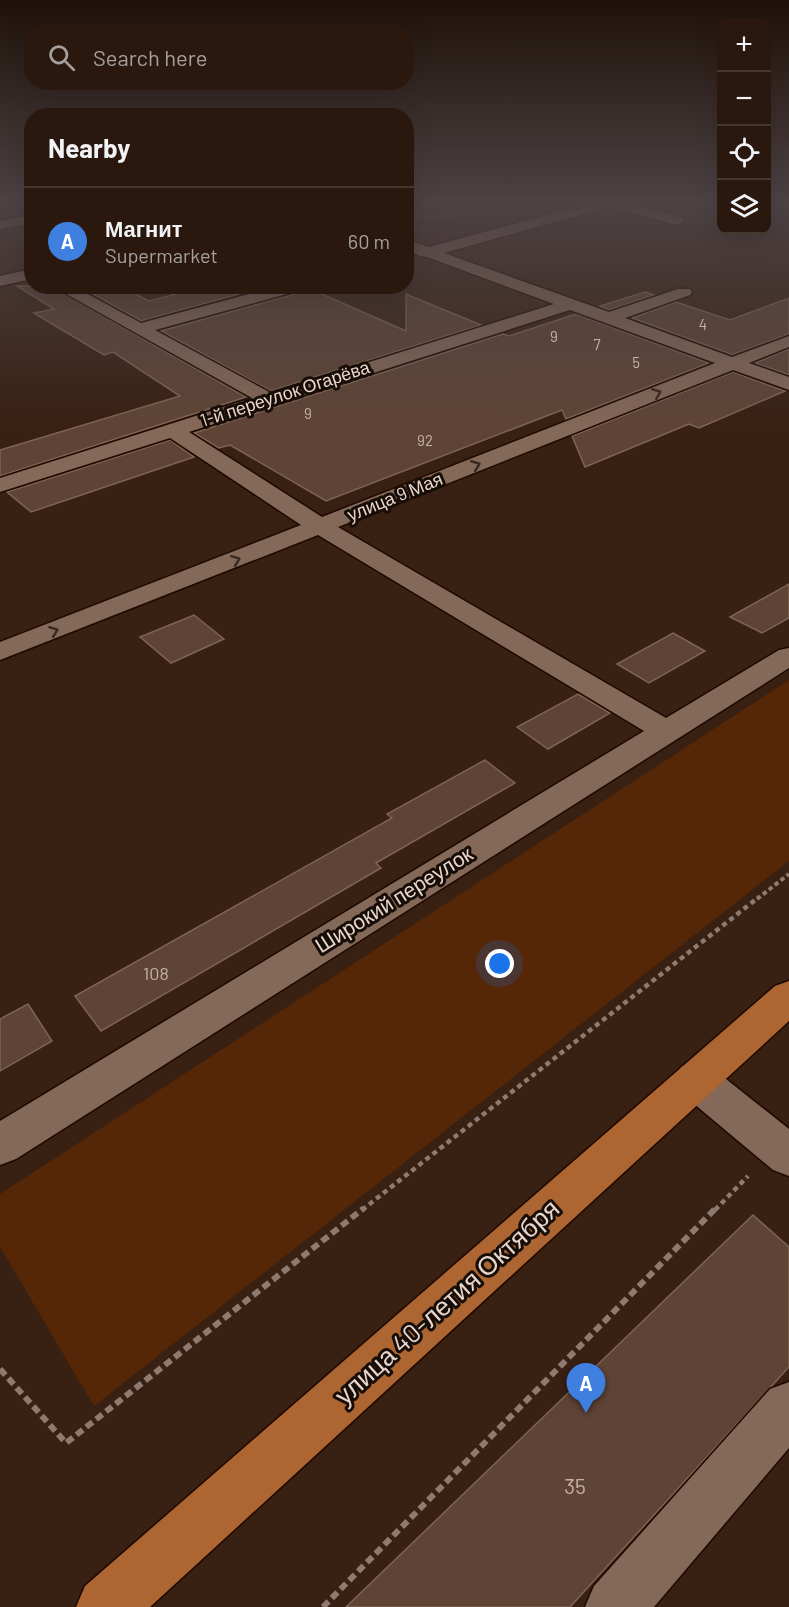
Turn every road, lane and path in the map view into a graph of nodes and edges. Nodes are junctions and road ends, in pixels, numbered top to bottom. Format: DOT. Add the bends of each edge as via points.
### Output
graph roads {
  1 [pos="18,277"];
  2 [pos="496,277"];
  3 [pos="0,281"];
  4 [pos="684,292"];
  5 [pos="75,294"];
  6 [pos="269,294"];
  7 [pos="570,304"];
  8 [pos="610,318"];
  9 [pos="139,329"];
  10 [pos="789,341"];
  11 [pos="733,364"];
  12 [pos="789,384"];
  13 [pos="267,399"];
  14 [pos="172,430"];
  15 [pos="0,485"];
  16 [pos="321,527"];
  17 [pos="0,652"];
  18 [pos="789,656"];
  19 [pos="666,731"];
  20 [pos="789,874"];
  21 [pos="789,997"];
  22 [pos="696,1080"];
  23 [pos="0,1145"];
  24 [pos="783,1151"];
  25 [pos="0,1369"];
  26 [pos="789,1408"];
  27 [pos="106,1607"];
  28 [pos="323,1607"];
  29 [pos="615,1607"];
  1 -- 3 [label="street"];
  2 -- 7 [label="street"];
  4 -- 8 [label="street"];
  5 -- 9 [label="street"];
  6 -- 9 [label="street"];
  7 -- 8 [label="street"];
  7 -- 13 [label="street, 1-й переулок Огарёва"];
  8 -- 11 [label="street"];
  9 -- 13 [label="street"];
  10 -- 11 [label="street, улица 9 Мая"];
  11 -- 12 [label="street"];
  16 -- 11 [label="street, улица 9 Мая, one-way"];
  13 -- 14 [label="street, 1-й переулок Огарёва"];
  14 -- 15 [label="street, 1-й переулок Огарёва"];
  14 -- 16 [label="street"];
  17 -- 16 [label="street, улица 9 Мая, one-way"];
  16 -- 19 [label="street"];
  18 -- 19 [label="street, Широкий переулок"];
  19 -- 23 [label="street, Широкий переулок"];
  20 -- 25 [label="path" via="66,1443"];
  21 -- 22 [label="main road, улица 40-летия Октября"];
  22 -- 24 [label="street"];
  22 -- 27 [label="main road, улица 40-летия Октября"];
  24 -- 28 [label="path"];
  26 -- 29 [label="street"];
}
